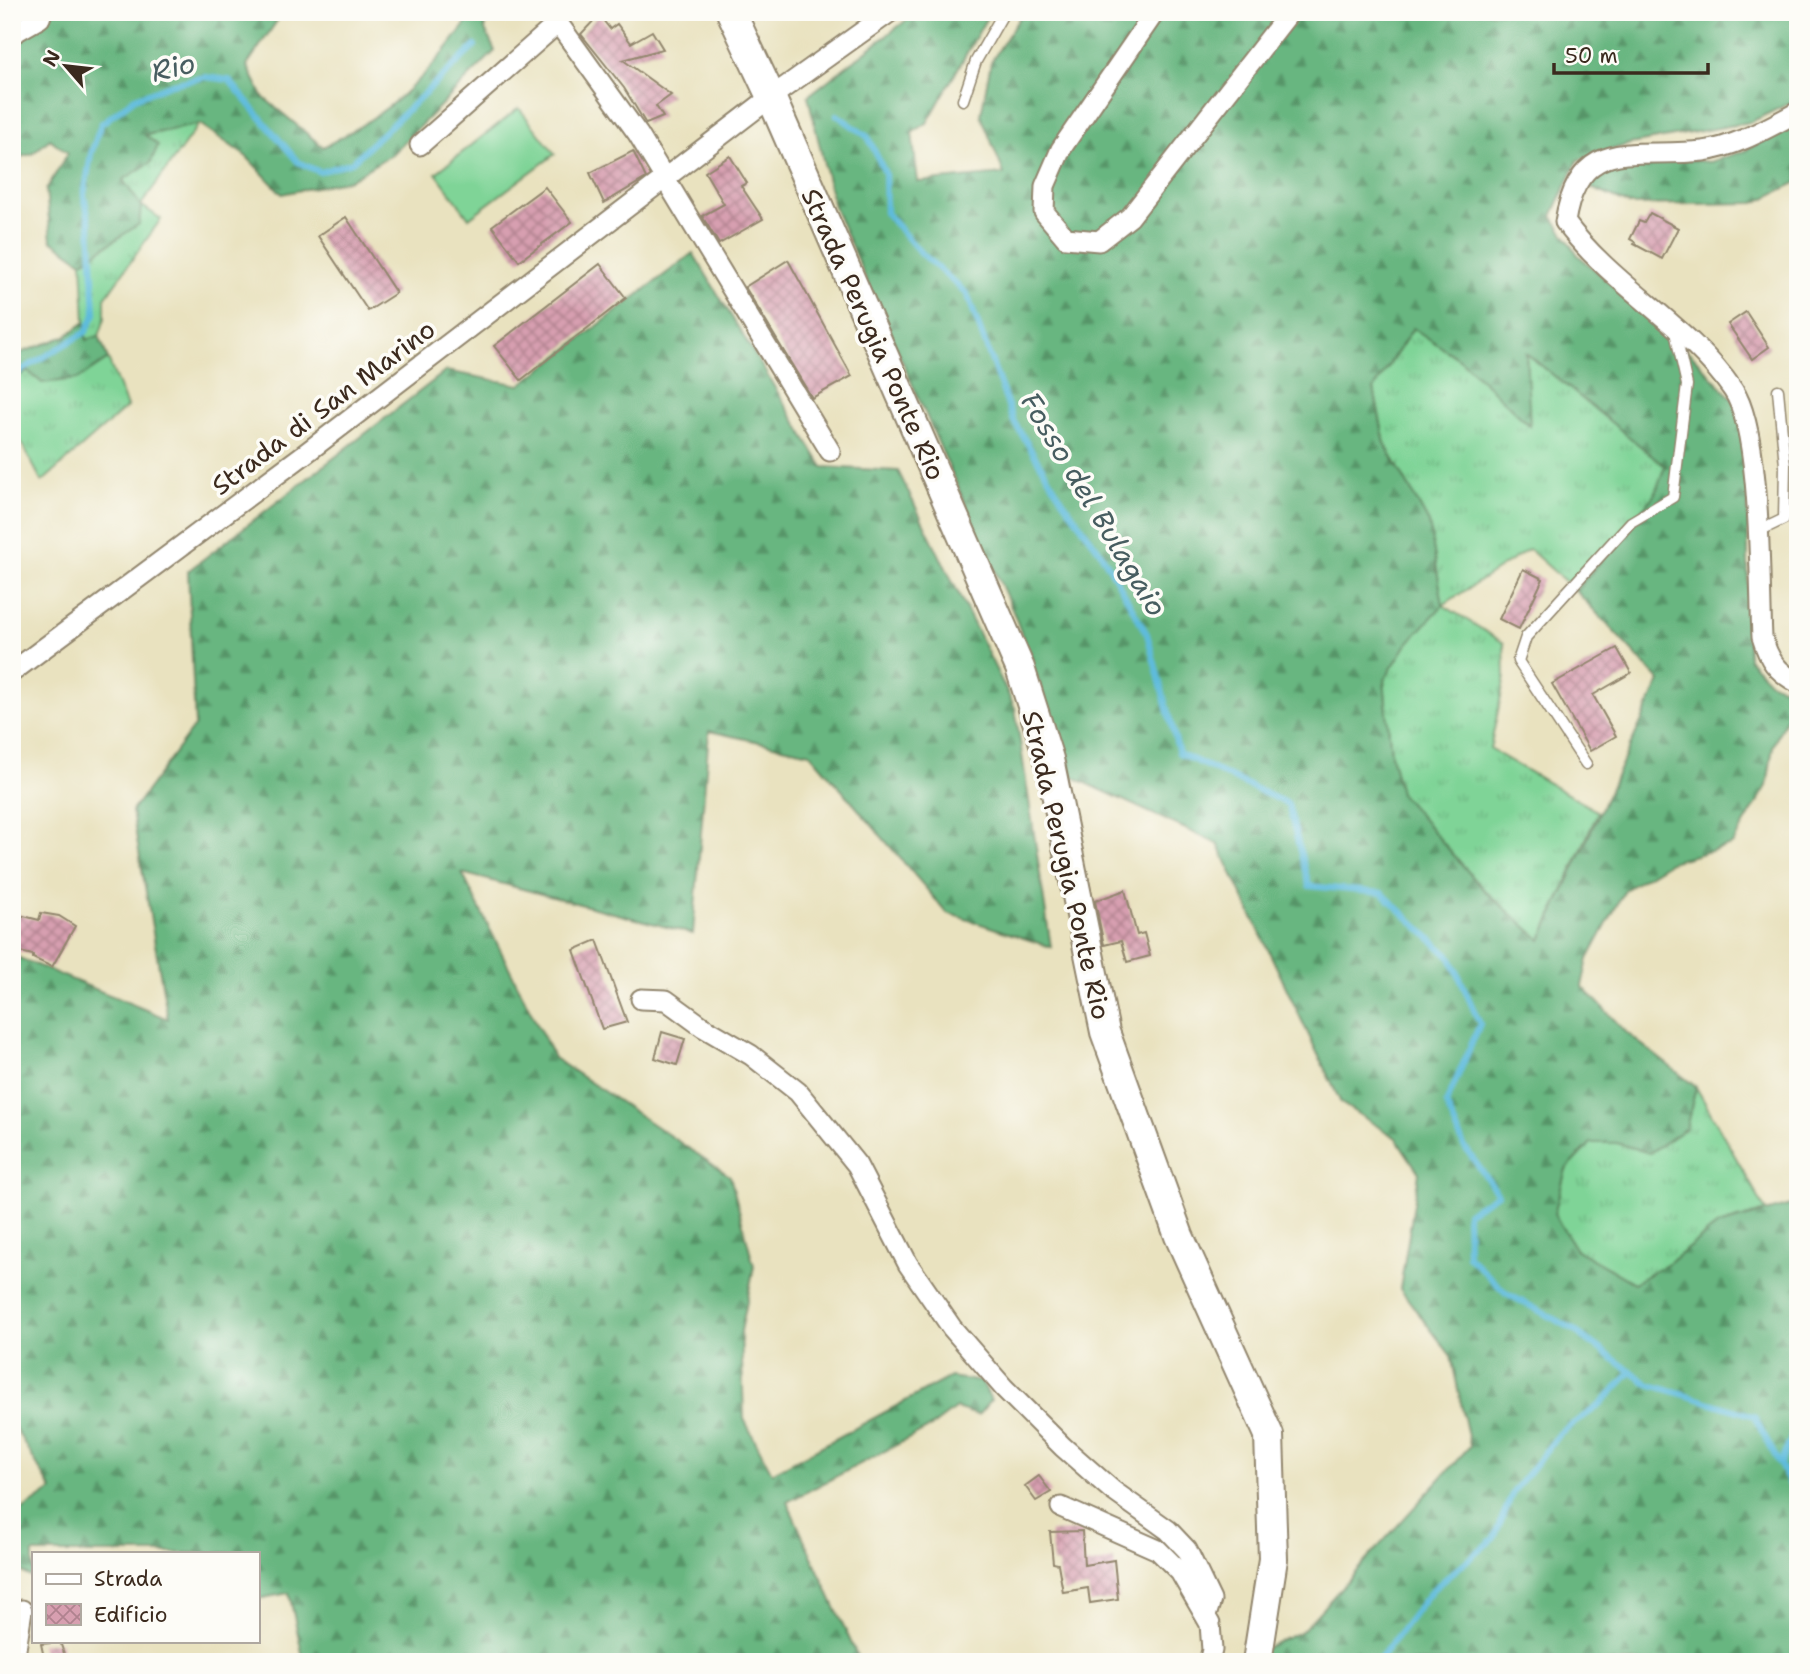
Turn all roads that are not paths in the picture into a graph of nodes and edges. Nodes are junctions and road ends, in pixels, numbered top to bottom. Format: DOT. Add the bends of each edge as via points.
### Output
graph roads {
  1 [pos="42,12"];
  2 [pos="731,12"];
  3 [pos="890,12"];
  4 [pos="1004,12"];
  5 [pos="1154,12"];
  6 [pos="1290,12"];
  7 [pos="554,18"];
  8 [pos="12,34"];
  9 [pos="771,97"];
  10 [pos="963,100"];
  11 [pos="1798,112"];
  12 [pos="420,145"];
  13 [pos="663,181"];
  14 [pos="1674,328"];
  15 [pos="1778,390"];
  16 [pos="830,451"];
  17 [pos="1756,532"];
  18 [pos="12,672"];
  19 [pos="1798,683"];
  20 [pos="1586,764"];
  21 [pos="641,999"];
  22 [pos="1061,1507"];
  23 [pos="22,1610"];
  24 [pos="1206,1616"];
  25 [pos="14,1662"];
  26 [pos="1209,1662"];
  27 [pos="1257,1662"];
  1 -- 8 [label="street" via="40,18"];
  2 -- 9 [label="main road, Strada Perugia Ponte Rio"];
  3 -- 9 [label="street, Strada di San Marino"];
  4 -- 10 [label="lane" via="976,61"];
  5 -- 6 [label="street" via="1061,149 1045,186 1044,212 1066,238 1099,242 1130,217"];
  7 -- 12 [label="street"];
  7 -- 13 [label="street" via="638,134"];
  9 -- 13 [label="street, Strada di San Marino"];
  9 -- 27 [label="main road, Strada Perugia Ponte Rio" via="1020,668 1049,759 1105,1032 1179,1236 1269,1435 1273,1559"];
  11 -- 14 [label="street" via="1756,134 1705,151 1619,154 1588,165 1569,192 1564,222 1586,251"];
  13 -- 16 [label="street"];
  13 -- 18 [label="street, Strada di San Marino"];
  14 -- 17 [label="street" via="1735,393 1752,444"];
  14 -- 20 [label="lane" via="1687,385 1674,497 1631,523 1526,637 1518,661"];
  15 -- 17 [label="lane" via="1784,519"];
  17 -- 19 [label="street" via="1762,637 1769,660"];
  21 -- 24 [label="street" via="666,1000 798,1091 857,1165 908,1264 952,1328 1063,1447 1187,1550 1212,1600"];
  22 -- 24 [label="street" via="1158,1550 1180,1572"];
  23 -- 25 [label="street"];
  24 -- 26 [label="street" via="1212,1650"];
}
